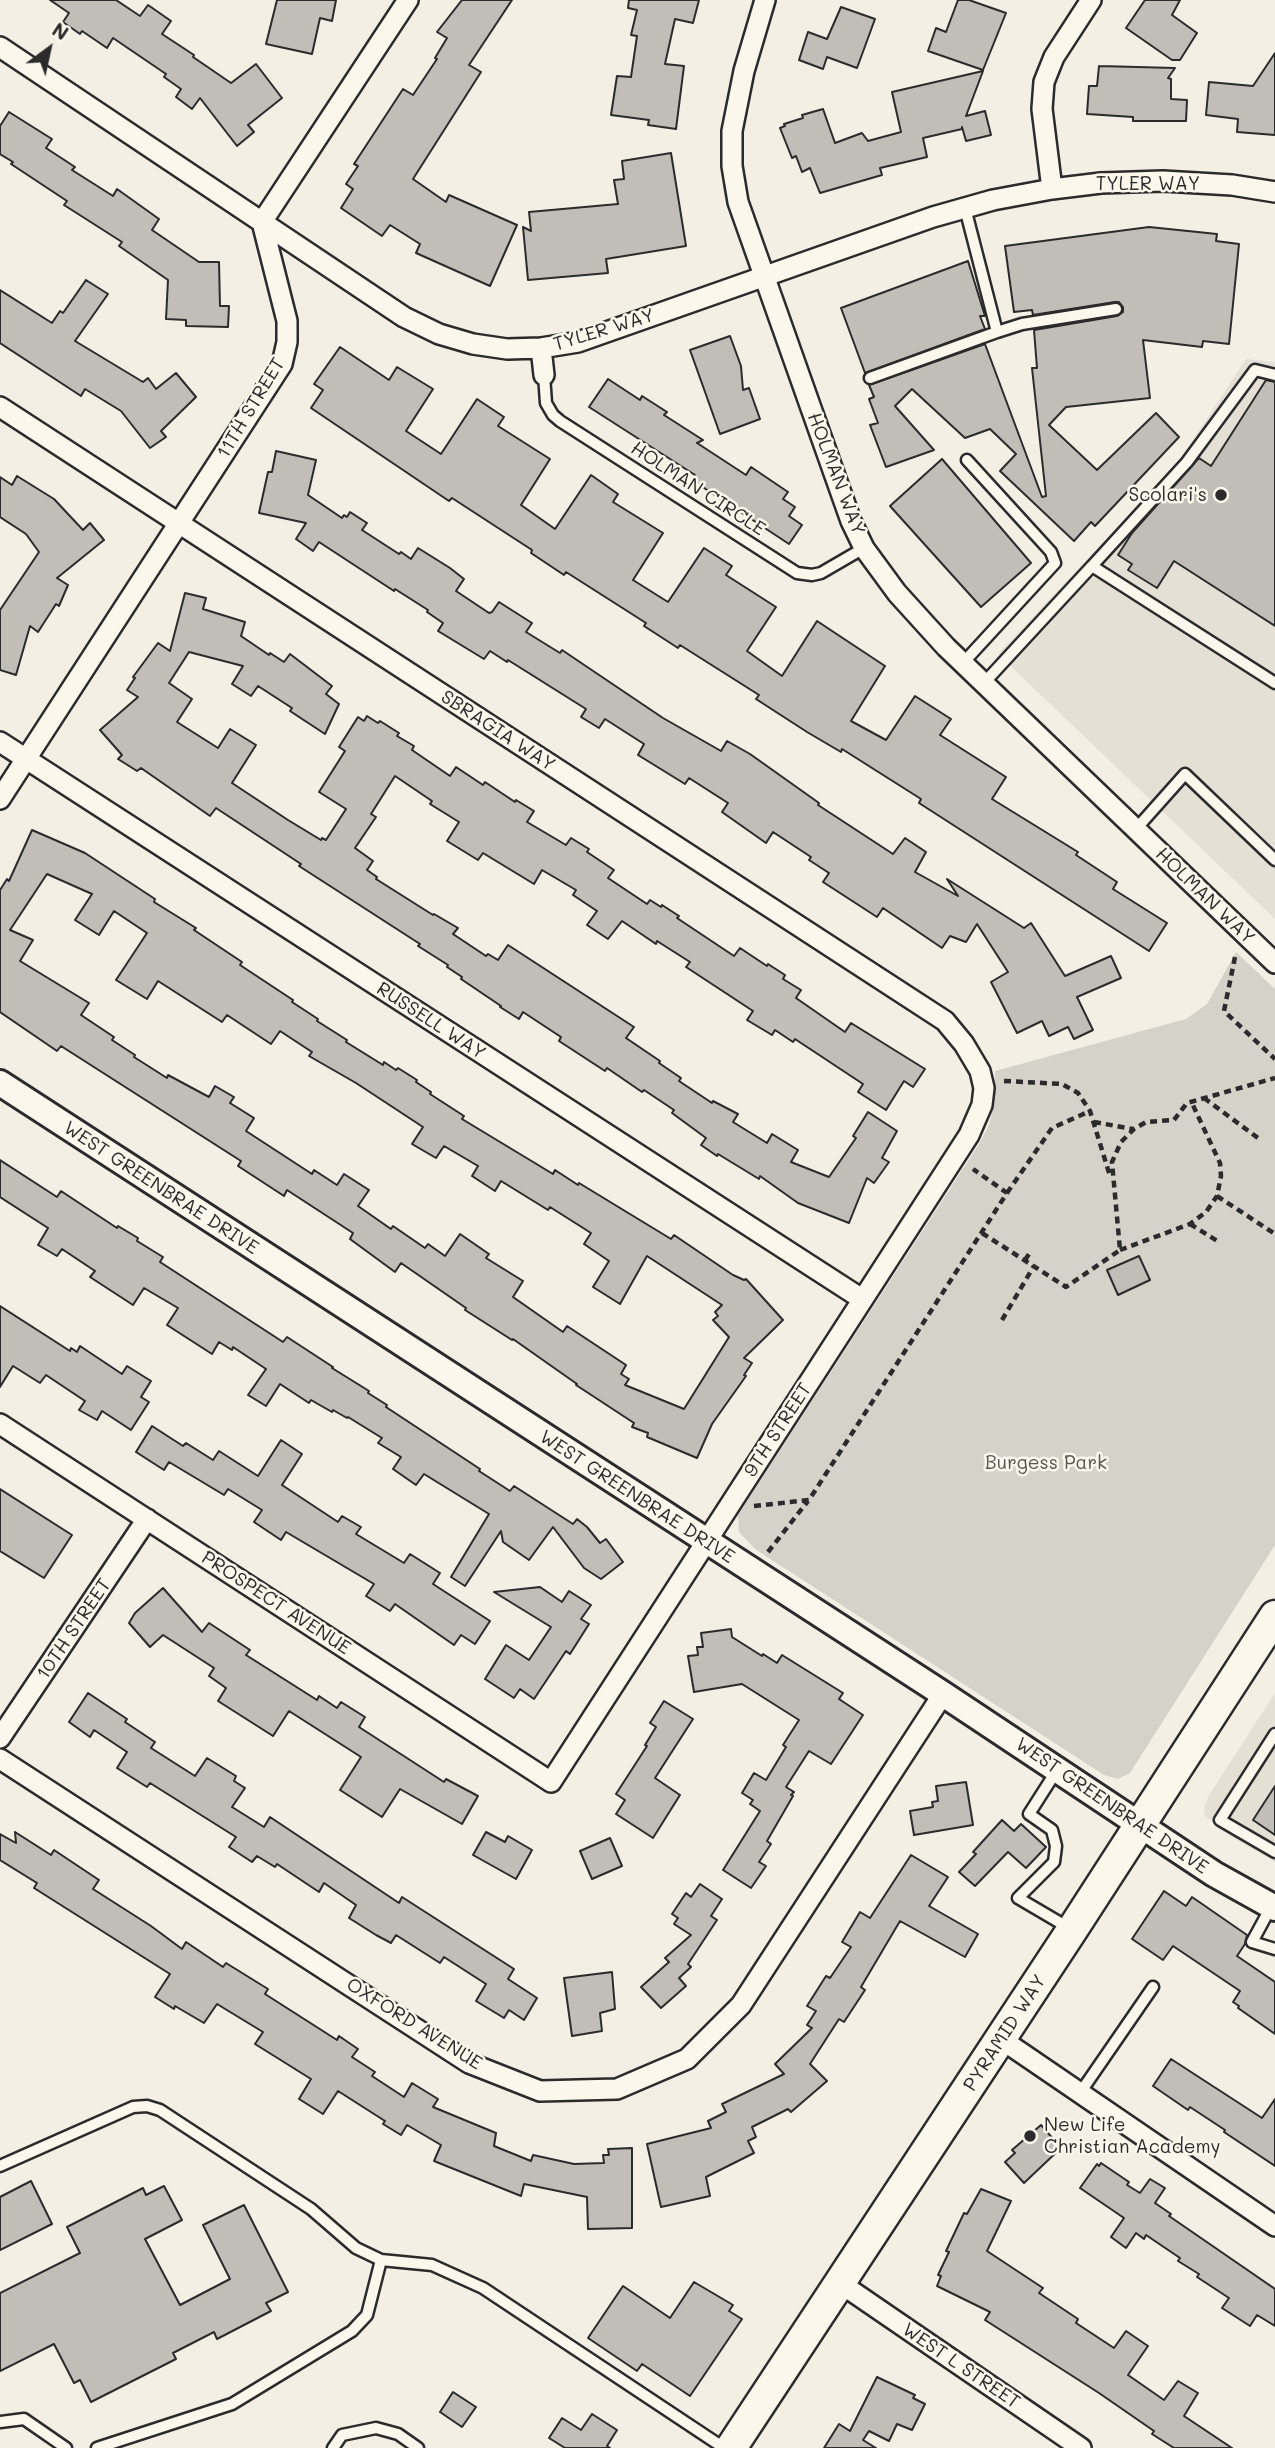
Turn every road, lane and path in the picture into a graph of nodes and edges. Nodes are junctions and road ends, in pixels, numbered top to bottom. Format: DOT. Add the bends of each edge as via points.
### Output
graph roads {
  1 [pos="408,0"];
  2 [pos="765,0"];
  3 [pos="1091,0"];
  4 [pos="0,47"];
  5 [pos="1052,188"];
  6 [pos="1275,192"];
  7 [pos="965,208"];
  8 [pos="262,222"];
  9 [pos="763,277"];
  10 [pos="1116,309"];
  11 [pos="997,332"];
  12 [pos="541,348"];
  13 [pos="544,375"];
  14 [pos="1275,375"];
  15 [pos="870,378"];
  16 [pos="0,407"];
  17 [pos="967,460"];
  18 [pos="179,524"];
  19 [pos="864,548"];
  20 [pos="1092,566"];
  21 [pos="963,663"];
  22 [pos="1275,682"];
  23 [pos="984,683"];
  24 [pos="0,742"];
  25 [pos="26,759"];
  26 [pos="0,799"];
  27 [pos="1136,830"];
  28 [pos="1275,860"];
  29 [pos="1235,957"];
  30 [pos="1275,963"];
  31 [pos="1275,1059"];
  32 [pos="988,1076"];
  33 [pos="1275,1078"];
  34 [pos="0,1083"];
  35 [pos="1203,1098"];
  36 [pos="1191,1101"];
  37 [pos="1090,1111"];
  38 [pos="1094,1122"];
  39 [pos="1134,1129"];
  40 [pos="1258,1138"];
  41 [pos="972,1163"];
  42 [pos="1113,1186"];
  43 [pos="1007,1193"];
  44 [pos="1217,1196"];
  45 [pos="1190,1224"];
  46 [pos="982,1233"];
  47 [pos="1275,1234"];
  48 [pos="1219,1242"];
  49 [pos="1120,1250"];
  50 [pos="1029,1254"];
  51 [pos="1025,1260"];
  52 [pos="1034,1266"];
  53 [pos="862,1299"];
  54 [pos="1002,1320"];
  55 [pos="0,1424"];
  56 [pos="808,1501"];
  57 [pos="749,1507"];
  58 [pos="147,1519"];
  59 [pos="706,1542"];
  60 [pos="768,1552"];
  61 [pos="1274,1620"];
  62 [pos="943,1694"];
  63 [pos="1275,1734"];
  64 [pos="0,1738"];
  65 [pos="0,1759"];
  66 [pos="1057,1770"];
  67 [pos="551,1782"];
  68 [pos="1140,1826"];
  69 [pos="1275,1852"];
  70 [pos="1273,1907"];
  71 [pos="1072,1930"];
  72 [pos="1275,1949"];
  73 [pos="1153,1987"];
  74 [pos="1001,2039"];
  75 [pos="1080,2093"];
  76 [pos="0,2166"];
  77 [pos="1275,2227"];
  78 [pos="381,2260"];
  79 [pos="840,2283"];
  80 [pos="0,2422"];
  81 [pos="66,2448"];
  82 [pos="97,2448"];
  83 [pos="333,2448"];
  84 [pos="418,2448"];
  85 [pos="724,2448"];
  86 [pos="731,2448"];
  87 [pos="1081,2448"];
  1 -- 8 [label="street"];
  2 -- 9 [label="street, HOLMAN WAY" via="732,131 738,202"];
  3 -- 5 [label="street" via="1054,57 1044,82 1042,109"];
  4 -- 8 [label="street, TYLER WAY"];
  5 -- 6 [label="street, TYLER WAY" via="1163,181"];
  5 -- 7 [label="street, TYLER WAY"];
  7 -- 9 [label="street, TYLER WAY"];
  7 -- 11 [label="lane"];
  8 -- 12 [label="street, TYLER WAY" via="404,317 439,334 485,346"];
  8 -- 18 [label="street, 11TH STREET" via="287,321 282,364"];
  9 -- 12 [label="street, TYLER WAY" via="578,342"];
  9 -- 19 [label="street, HOLMAN WAY"];
  10 -- 11 [label="lane"];
  11 -- 15 [label="lane"];
  12 -- 13 [label="street"];
  13 -- 19 [label="lane, HOLMAN CIRCLE" via="547,403 560,421 797,573 821,573"];
  14 -- 20 [label="lane" via="1255,370 1186,462"];
  16 -- 18 [label="street, SBRAGIA WAY"];
  17 -- 21 [label="lane" via="1051,552 1055,563"];
  18 -- 25 [label="street, 11TH STREET"];
  18 -- 32 [label="street, SBRAGIA WAY" via="945,1021"];
  19 -- 21 [label="street, HOLMAN WAY" via="918,618"];
  20 -- 22 [label="lane"];
  20 -- 23 [label="lane"];
  21 -- 23 [label="street, HOLMAN WAY"];
  23 -- 27 [label="street, HOLMAN WAY"];
  24 -- 25 [label="street, RUSSELL WAY"];
  25 -- 26 [label="street, 11TH STREET"];
  25 -- 53 [label="street, RUSSELL WAY"];
  27 -- 28 [label="lane" via="1185,775"];
  27 -- 30 [label="street, HOLMAN WAY"];
  29 -- 31 [label="path" via="1224,1011"];
  32 -- 37 [label="path" via="1062,1084 1078,1093"];
  32 -- 53 [label="street, 9TH STREET" via="969,1135"];
  33 -- 35 [label="path"];
  34 -- 59 [label="street, WEST GREENBRAE DRIVE"];
  35 -- 36 [label="path"];
  35 -- 40 [label="path"];
  36 -- 39 [label="path" via="1174,1119 1146,1122"];
  36 -- 44 [label="path" via="1220,1163"];
  37 -- 38 [label="path"];
  37 -- 43 [label="path" via="1052,1128"];
  38 -- 39 [label="path"];
  38 -- 42 [label="path"];
  39 -- 42 [label="path" via="1115,1152"];
  41 -- 43 [label="path" via="972,1169"];
  42 -- 49 [label="path"];
  43 -- 46 [label="path"];
  44 -- 45 [label="path"];
  44 -- 47 [label="path"];
  45 -- 48 [label="path"];
  45 -- 49 [label="path"];
  46 -- 51 [label="path"];
  46 -- 56 [label="path"];
  49 -- 52 [label="path" via="1066,1287"];
  50 -- 51 [label="path"];
  51 -- 52 [label="path"];
  52 -- 54 [label="path"];
  53 -- 59 [label="street, 9TH STREET"];
  55 -- 58 [label="street, PROSPECT AVENUE"];
  56 -- 57 [label="path"];
  56 -- 60 [label="path"];
  58 -- 64 [label="street, 10TH STREET"];
  58 -- 67 [label="street, PROSPECT AVENUE"];
  59 -- 62 [label="street, WEST GREENBRAE DRIVE"];
  59 -- 67 [label="street, 9TH STREET"];
  61 -- 68 [label="main road, PYRAMID WAY"];
  62 -- 65 [label="street, OXFORD AVENUE" via="740,2005 687,2059 617,2089 540,2091 469,2063"];
  62 -- 66 [label="street, WEST GREENBRAE DRIVE"];
  63 -- 69 [label="lane" via="1220,1820"];
  66 -- 68 [label="street, WEST GREENBRAE DRIVE"];
  66 -- 71 [label="lane" via="1028,1814 1052,1830 1054,1861 1018,1898"];
  68 -- 70 [label="street, WEST GREENBRAE DRIVE"];
  68 -- 71 [label="main road, PYRAMID WAY"];
  70 -- 72 [label="lane" via="1252,1942"];
  71 -- 74 [label="main road, PYRAMID WAY"];
  73 -- 75 [label="lane"];
  74 -- 75 [label="street"];
  74 -- 79 [label="main road, PYRAMID WAY"];
  75 -- 77 [label="street"];
  76 -- 78 [label="lane" via="133,2107 147,2106 160,2110 311,2209 356,2248"];
  78 -- 82 [label="lane" via="367,2315 352,2332 232,2404"];
  78 -- 85 [label="lane" via="432,2264 484,2288"];
  79 -- 86 [label="main road, PYRAMID WAY"];
  79 -- 87 [label="street, WEST L STREET"];
  80 -- 81 [label="lane" via="24,2419"];
  83 -- 84 [label="lane" via="342,2435 376,2428 398,2434"];
}
